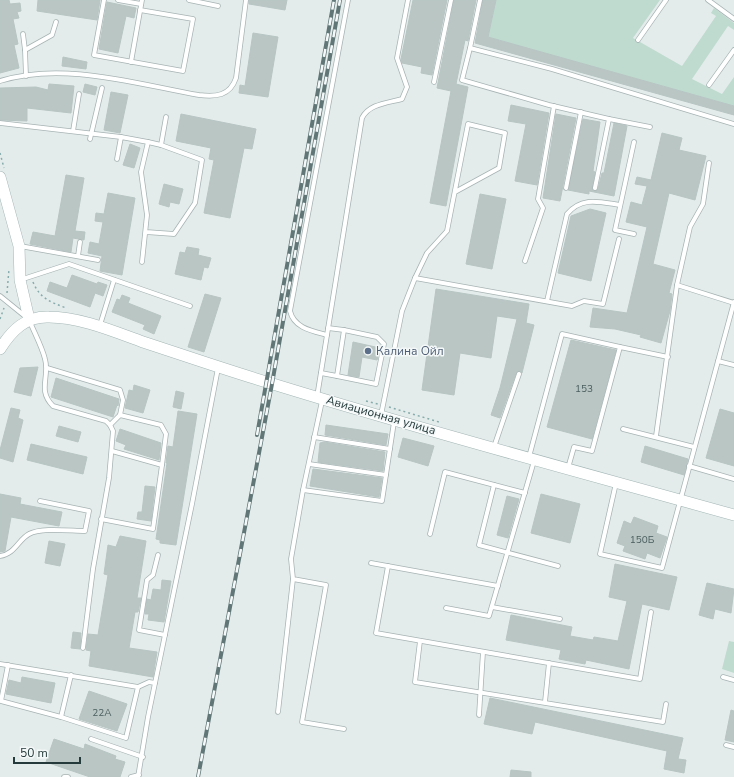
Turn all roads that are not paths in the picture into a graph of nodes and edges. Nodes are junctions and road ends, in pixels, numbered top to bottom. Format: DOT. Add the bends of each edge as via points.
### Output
graph roads {
  1 [pos="104,0"];
  2 [pos="118,0"];
  3 [pos="189,0"];
  4 [pos="246,0"];
  5 [pos="348,0"];
  6 [pos="408,0"];
  7 [pos="451,0"];
  8 [pos="480,0"];
  9 [pos="666,0"];
  10 [pos="708,0"];
  11 [pos="141,2"];
  12 [pos="218,6"];
  13 [pos="140,10"];
  14 [pos="734,19"];
  15 [pos="56,22"];
  16 [pos="24,34"];
  17 [pos="638,40"];
  18 [pos="470,48"];
  19 [pos="25,50"];
  20 [pos="734,50"];
  21 [pos="130,62"];
  22 [pos="26,76"];
  23 [pos="0,81"];
  24 [pos="434,82"];
  25 [pos="709,85"];
  26 [pos="102,88"];
  27 [pos="79,94"];
  28 [pos="554,106"];
  29 [pos="580,112"];
  30 [pos="166,117"];
  31 [pos="609,119"];
  32 [pos="0,124"];
  33 [pos="734,124"];
  34 [pos="650,127"];
  35 [pos="73,131"];
  36 [pos="91,133"];
  37 [pos="121,137"];
  38 [pos="90,139"];
  39 [pos="148,142"];
  40 [pos="634,142"];
  41 [pos="161,145"];
  42 [pos="117,159"];
  43 [pos="709,163"];
  44 [pos="3,176"];
  45 [pos="566,188"];
  46 [pos="595,188"];
  47 [pos="455,192"];
  48 [pos="620,205"];
  49 [pos="146,232"];
  50 [pos="634,234"];
  51 [pos="619,239"];
  52 [pos="80,242"];
  53 [pos="19,246"];
  54 [pos="78,256"];
  55 [pos="98,260"];
  56 [pos="525,261"];
  57 [pos="142,262"];
  58 [pos="415,278"];
  59 [pos="20,280"];
  60 [pos="114,280"];
  61 [pos="677,285"];
  62 [pos="0,296"];
  63 [pos="547,301"];
  64 [pos="734,303"];
  65 [pos="190,306"];
  66 [pos="29,319"];
  67 [pos="99,327"];
  68 [pos="328,328"];
  69 [pos="344,330"];
  70 [pos="327,335"];
  71 [pos="620,347"];
  72 [pos="0,349"];
  73 [pos="668,357"];
  74 [pos="718,361"];
  75 [pos="734,365"];
  76 [pos="218,367"];
  77 [pos="47,368"];
  78 [pos="321,373"];
  79 [pos="519,374"];
  80 [pos="337,376"];
  81 [pos="320,398"];
  82 [pos="382,410"];
  83 [pos="120,415"];
  84 [pos="395,419"];
  85 [pos="110,425"];
  86 [pos="623,429"];
  87 [pos="656,436"];
  88 [pos="314,437"];
  89 [pos="694,446"];
  90 [pos="494,447"];
  91 [pos="390,449"];
  92 [pos="112,451"];
  93 [pos="532,458"];
  94 [pos="309,464"];
  95 [pos="162,465"];
  96 [pos="689,466"];
  97 [pos="568,468"];
  98 [pos="386,475"];
  99 [pos="734,479"];
  100 [pos="617,482"];
  101 [pos="494,484"];
  102 [pos="303,490"];
  103 [pos="525,493"];
  104 [pos="679,500"];
  105 [pos="40,501"];
  106 [pos="734,515"];
  107 [pos="101,519"];
  108 [pos="430,534"];
  109 [pos="508,552"];
  110 [pos="158,555"];
  111 [pos="0,556"];
  112 [pos="371,562"];
  113 [pos="388,566"];
  114 [pos="558,566"];
  115 [pos="293,578"];
  116 [pos="498,586"];
  117 [pos="492,607"];
  118 [pos="446,608"];
  119 [pos="651,612"];
  120 [pos="560,619"];
  121 [pos="165,635"];
  122 [pos="420,641"];
  123 [pos="83,648"];
  124 [pos="483,652"];
  125 [pos="549,663"];
  126 [pos="0,664"];
  127 [pos="8,666"];
  128 [pos="71,675"];
  129 [pos="723,677"];
  130 [pos="734,680"];
  131 [pos="155,683"];
  132 [pos="138,687"];
  133 [pos="480,691"];
  134 [pos="545,702"];
  135 [pos="666,704"];
  136 [pos="278,712"];
  137 [pos="479,715"];
  138 [pos="61,717"];
  139 [pos="344,729"];
  140 [pos="91,739"];
  141 [pos="726,745"];
  142 [pos="734,747"];
  143 [pos="143,757"];
  144 [pos="138,776"];
  145 [pos="64,777"];
  146 [pos="68,777"];
  147 [pos="131,777"];
  1 -- 21 [label="lane" via="94,55"];
  2 -- 11 [label="lane"];
  3 -- 12 [label="lane"];
  4 -- 22 [label="lane" via="236,78 231,88 221,95 199,95 72,73"];
  5 -- 70 [label="lane" via="290,311 293,320 300,326"];
  6 -- 68 [label="lane" via="397,58 407,87 402,99 373,106 362,118"];
  7 -- 24 [label="lane"];
  8 -- 18 [label="lane"];
  9 -- 17 [label="lane"];
  10 -- 14 [label="lane"];
  11 -- 13 [label="lane"];
  13 -- 21 [label="lane"];
  13 -- 21 [label="lane" via="193,20 183,71"];
  15 -- 19 [label="lane" via="52,35"];
  16 -- 19 [label="lane"];
  18 -- 28 [label="lane" via="462,80"];
  18 -- 33 [label="lane" via="552,69"];
  19 -- 22 [label="lane"];
  20 -- 25 [label="lane"];
  22 -- 23 [label="lane"];
  26 -- 36 [label="lane"];
  27 -- 35 [label="lane"];
  28 -- 29 [label="lane"];
  28 -- 56 [label="lane" via="538,199 543,208"];
  29 -- 31 [label="lane"];
  29 -- 45 [label="lane"];
  30 -- 41 [label="lane"];
  31 -- 34 [label="lane"];
  31 -- 46 [label="lane"];
  32 -- 35 [label="lane"];
  35 -- 36 [label="lane"];
  36 -- 37 [label="lane"];
  36 -- 38 [label="lane"];
  37 -- 39 [label="lane"];
  37 -- 42 [label="lane"];
  39 -- 41 [label="lane"];
  39 -- 49 [label="lane" via="141,172 147,215"];
  40 -- 48 [label="lane"];
  41 -- 49 [label="lane" via="202,160 195,203 174,234"];
  43 -- 61 [label="lane" via="703,204 690,227"];
  44 -- 53 [label="main road"];
  47 -- 47 [label="lane" via="468,124 506,133 499,168"];
  47 -- 58 [label="lane" via="448,231 427,253"];
  48 -- 50 [label="lane" via="615,230"];
  48 -- 63 [label="lane" via="589,201 574,206 567,214"];
  49 -- 57 [label="lane"];
  51 -- 63 [label="lane" via="603,304 584,301 572,306"];
  52 -- 54 [label="lane"];
  53 -- 54 [label="lane"];
  53 -- 59 [label="main road"];
  54 -- 55 [label="lane"];
  58 -- 63 [label="lane"];
  58 -- 82 [label="lane" via="402,311"];
  59 -- 60 [label="lane" via="69,264"];
  59 -- 66 [label="main road"];
  60 -- 65 [label="lane"];
  60 -- 67 [label="lane"];
  61 -- 64 [label="lane"];
  61 -- 73 [label="lane"];
  62 -- 66 [label="lane"];
  64 -- 74 [label="lane"];
  66 -- 67 [label="main road, Авиационная улица" via="57,317"];
  66 -- 72 [label="main road" via="14,331"];
  66 -- 77 [label="lane"];
  67 -- 76 [label="main road, Авиационная улица"];
  68 -- 69 [label="lane"];
  68 -- 70 [label="lane"];
  69 -- 80 [label="lane"];
  69 -- 80 [label="lane" via="377,337 384,344 376,384"];
  70 -- 78 [label="lane"];
  71 -- 73 [label="lane"];
  71 -- 93 [label="lane" via="562,334"];
  71 -- 97 [label="lane" via="592,451 574,447"];
  73 -- 87 [label="lane"];
  74 -- 75 [label="lane"];
  74 -- 89 [label="lane"];
  76 -- 81 [label="main road, Авиационная улица"];
  76 -- 121 [label="lane"];
  77 -- 83 [label="lane" via="120,390 123,400"];
  77 -- 85 [label="lane" via="44,390 53,406 103,420"];
  78 -- 80 [label="lane"];
  78 -- 81 [label="lane"];
  79 -- 90 [label="lane"];
  81 -- 82 [label="main road, Авиационная улица"];
  81 -- 88 [label="lane"];
  82 -- 84 [label="main road, Авиационная улица"];
  83 -- 85 [label="lane"];
  83 -- 95 [label="lane" via="157,423 163,427 167,439"];
  84 -- 90 [label="main road, Авиационная улица"];
  84 -- 91 [label="lane"];
  85 -- 92 [label="lane" via="113,431"];
  86 -- 87 [label="lane"];
  87 -- 89 [label="lane"];
  88 -- 91 [label="lane"];
  88 -- 94 [label="lane"];
  89 -- 96 [label="lane"];
  90 -- 93 [label="main road, Авиационная улица"];
  91 -- 98 [label="lane"];
  92 -- 95 [label="lane"];
  92 -- 107 [label="lane"];
  93 -- 97 [label="main road, Авиационная улица"];
  93 -- 103 [label="lane"];
  94 -- 98 [label="lane"];
  94 -- 102 [label="lane"];
  95 -- 107 [label="lane" via="153,529"];
  96 -- 99 [label="lane"];
  96 -- 104 [label="lane"];
  97 -- 100 [label="main road, Авиационная улица"];
  98 -- 102 [label="lane" via="382,501"];
  100 -- 104 [label="main road, Авиационная улица"];
  100 -- 104 [label="lane" via="600,554 662,568"];
  101 -- 103 [label="lane"];
  101 -- 108 [label="lane" via="445,472"];
  101 -- 109 [label="lane" via="479,545"];
  102 -- 115 [label="lane" via="291,559"];
  103 -- 109 [label="lane"];
  104 -- 106 [label="main road, Авиационная улица"];
  105 -- 111 [label="lane" via="88,511 85,531 32,532 13,550"];
  107 -- 123 [label="lane"];
  109 -- 114 [label="lane"];
  109 -- 116 [label="lane"];
  110 -- 121 [label="lane" via="153,575 147,580 139,630"];
  112 -- 113 [label="lane"];
  113 -- 116 [label="lane"];
  113 -- 122 [label="lane" via="376,633"];
  115 -- 136 [label="lane"];
  115 -- 139 [label="lane" via="326,585 302,722"];
  116 -- 117 [label="lane"];
  117 -- 118 [label="lane" via="489,616"];
  117 -- 120 [label="lane"];
  119 -- 125 [label="lane" via="640,678"];
  121 -- 131 [label="lane"];
  122 -- 124 [label="lane"];
  122 -- 133 [label="lane" via="415,682"];
  124 -- 125 [label="lane"];
  124 -- 133 [label="lane"];
  125 -- 134 [label="lane"];
  126 -- 127 [label="lane"];
  127 -- 128 [label="lane"];
  127 -- 138 [label="lane" via="1,701"];
  128 -- 132 [label="lane"];
  128 -- 138 [label="lane"];
  129 -- 130 [label="lane"];
  131 -- 132 [label="lane" via="148,682"];
  131 -- 143 [label="lane"];
  132 -- 138 [label="lane" via="126,738"];
  133 -- 134 [label="lane"];
  133 -- 137 [label="lane"];
  134 -- 135 [label="lane" via="663,722"];
  140 -- 143 [label="lane"];
  141 -- 142 [label="lane"];
  143 -- 144 [label="lane"];
  144 -- 147 [label="lane"];
  145 -- 146 [label="lane"];
}
